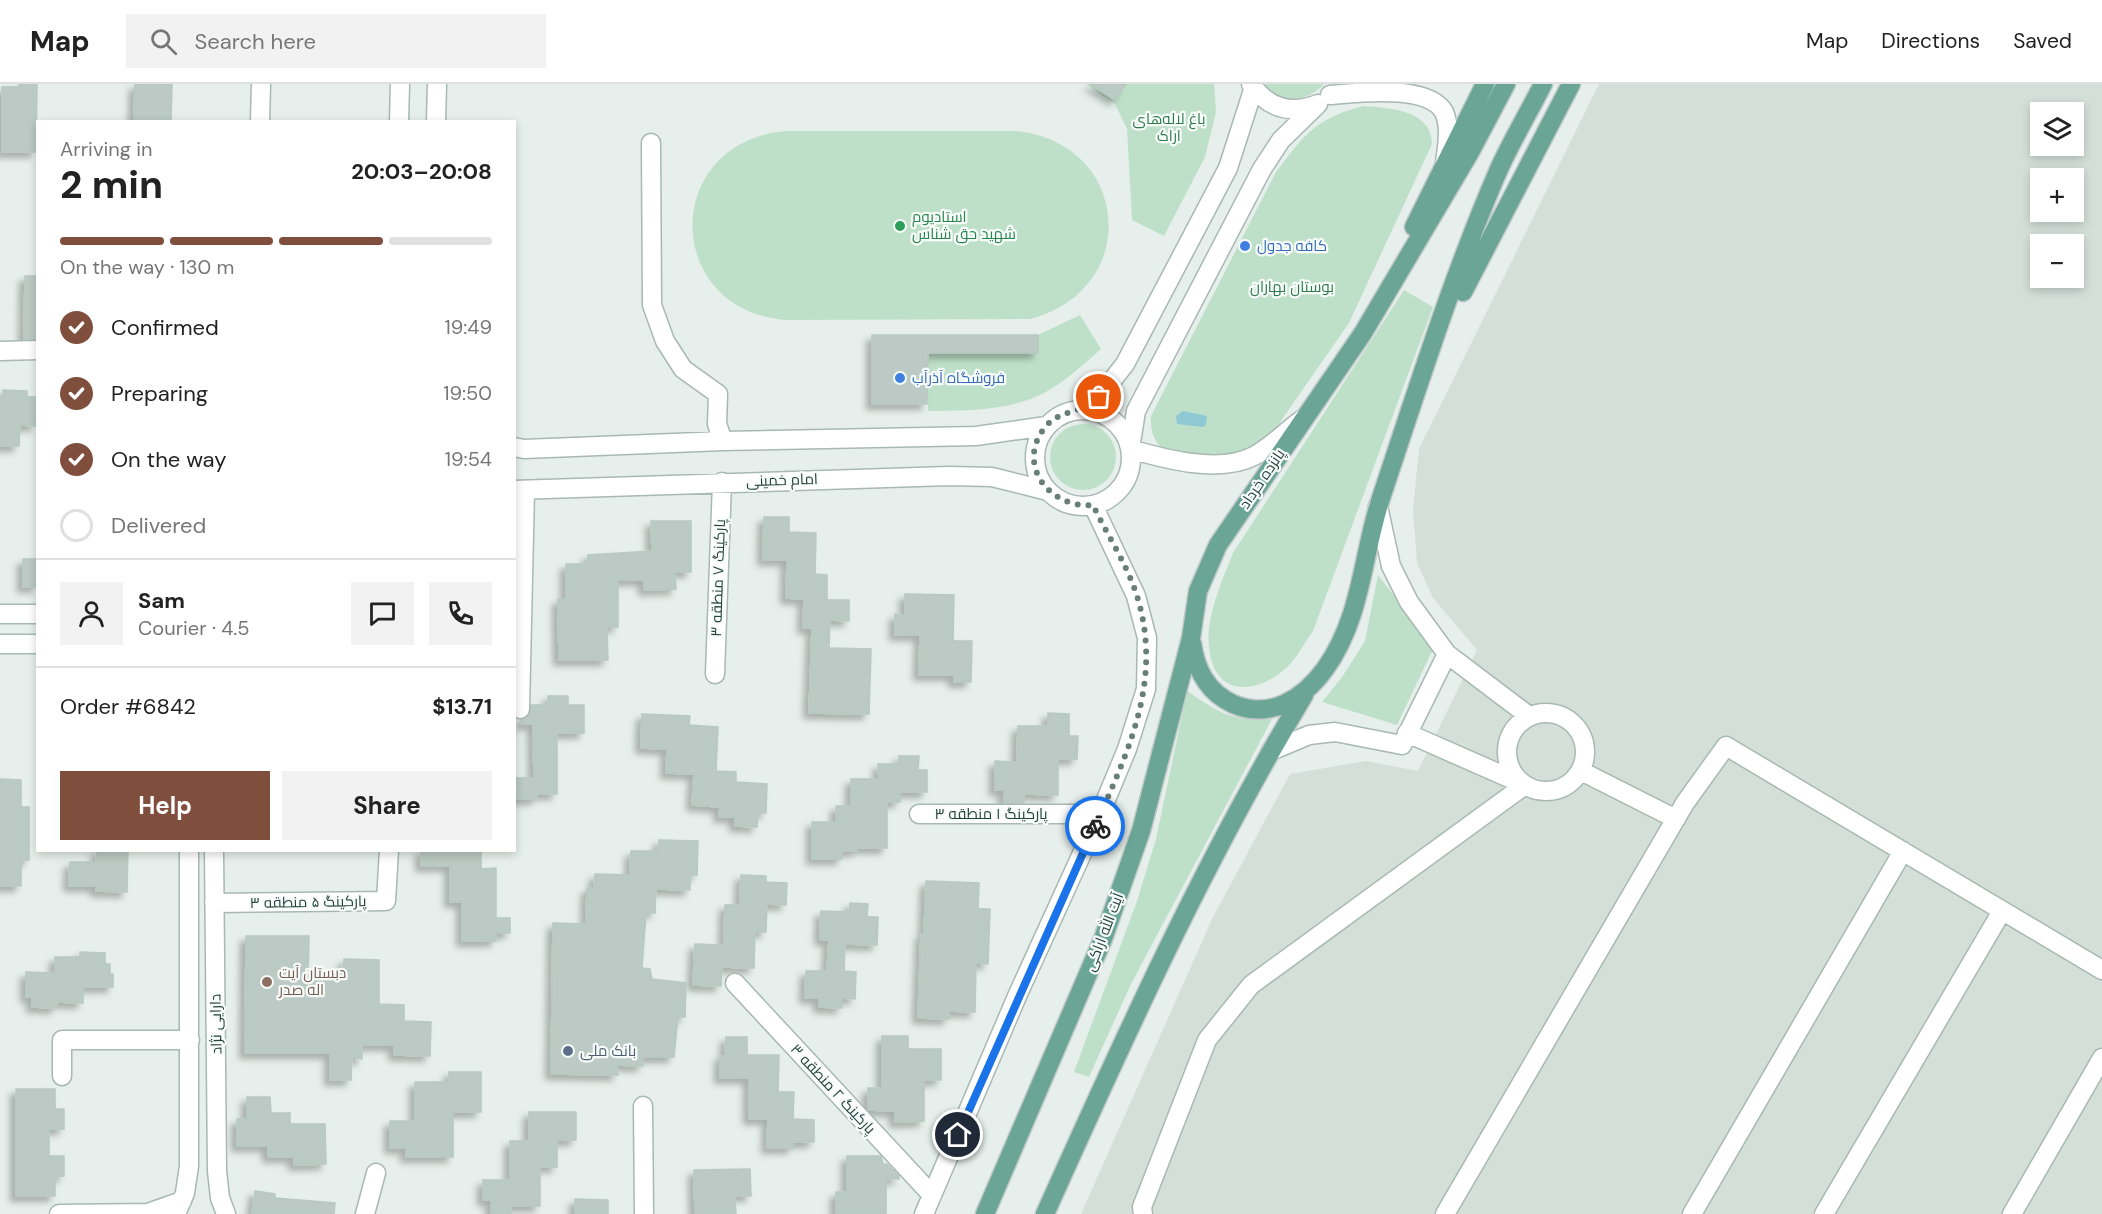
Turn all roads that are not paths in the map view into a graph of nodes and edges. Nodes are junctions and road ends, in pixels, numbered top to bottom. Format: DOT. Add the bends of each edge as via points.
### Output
graph roads {
  1 [pos="261,84"];
  2 [pos="400,84"];
  3 [pos="437,84"];
  4 [pos="1485,84"];
  5 [pos="1506,84"];
  6 [pos="1543,84"];
  7 [pos="1571,84"];
  8 [pos="1252,86"];
  9 [pos="1328,95"];
  10 [pos="260,120"];
  11 [pos="399,120"];
  12 [pos="436,120"];
  13 [pos="651,143"];
  14 [pos="1445,162"];
  15 [pos="1363,333"];
  16 [pos="36,350"];
  17 [pos="0,351"];
  18 [pos="1425,365"];
  19 [pos="1079,409"];
  20 [pos="1304,417"];
  21 [pos="1046,426"];
  22 [pos="723,441"];
  23 [pos="516,447"];
  24 [pos="1130,449"];
  25 [pos="722,482"];
  26 [pos="520,491"];
  27 [pos="1048,491"];
  28 [pos="1093,505"];
  29 [pos="1378,506"];
  30 [pos="0,614"];
  31 [pos="36,614"];
  32 [pos="1191,638"];
  33 [pos="0,644"];
  34 [pos="36,644"];
  35 [pos="1447,654"];
  36 [pos="715,674"];
  37 [pos="1308,689"];
  38 [pos="520,709"];
  39 [pos="1528,716"];
  40 [pos="1407,733"];
  41 [pos="1271,751"];
  42 [pos="1581,771"];
  43 [pos="1525,785"];
  44 [pos="919,814"];
  45 [pos="1100,814"];
  46 [pos="1676,819"];
  47 [pos="1903,851"];
  48 [pos="189,852"];
  49 [pos="214,852"];
  50 [pos="389,852"];
  51 [pos="214,903"];
  52 [pos="2002,910"];
  53 [pos="2102,970"];
  54 [pos="735,983"];
  55 [pos="190,1040"];
  56 [pos="2102,1058"];
  57 [pos="62,1076"];
  58 [pos="644,1107"];
  59 [pos="376,1173"];
  60 [pos="932,1195"];
  61 [pos="181,1203"];
  62 [pos="223,1206"];
  63 [pos="59,1214"];
  64 [pos="365,1214"];
  65 [pos="644,1214"];
  66 [pos="924,1214"];
  67 [pos="985,1214"];
  68 [pos="1045,1214"];
  69 [pos="1143,1214"];
  70 [pos="1445,1214"];
  71 [pos="1692,1214"];
  72 [pos="1824,1214"];
  73 [pos="2012,1214"];
  1 -- 10 [label="street"];
  2 -- 11 [label="street"];
  3 -- 12 [label="street"];
  4 -- 14 [label="main road, پانزده خرداد"];
  5 -- 15 [label="main road, پانزده خرداد"];
  6 -- 18 [label="main road" via="1500,168"];
  7 -- 18 [label="main road"];
  8 -- 9 [label="street" via="1270,104 1286,110 1302,110"];
  8 -- 19 [label="street" via="1228,168 1125,364 1099,397"];
  9 -- 14 [label="street" via="1399,91 1425,96 1443,111 1448,134"];
  9 -- 24 [label="street" via="1281,140 1262,169 1136,411"];
  13 -- 22 [label="street" via="652,305 665,341 683,369 718,394 717,424"];
  14 -- 15 [label="main road, پانزده خرداد"];
  15 -- 20 [label="main road, پانزده خرداد"];
  16 -- 17 [label="street"];
  18 -- 29 [label="main road"];
  19 -- 21 [label="street" via="1065,412"];
  19 -- 24 [label="street" via="1093,410 1112,419"];
  20 -- 24 [label="street" via="1254,456 1229,462 1170,460"];
  20 -- 32 [label="main road, پانزده خرداد" via="1218,545 1198,591"];
  21 -- 22 [label="street" via="976,436"];
  21 -- 27 [label="street" via="1039,438 1035,466"];
  22 -- 23 [label="street"];
  24 -- 28 [label="street" via="1123,484 1114,494"];
  25 -- 26 [label="street, امام خمینی"];
  25 -- 27 [label="street, امام خمینی" via="992,477"];
  25 -- 36 [label="street, پارکینگ ۷ منطقه ۳"];
  26 -- 38 [label="street"];
  27 -- 28 [label="street" via="1069,504"];
  28 -- 45 [label="street" via="1136,596 1147,638 1146,689"];
  29 -- 35 [label="street" via="1391,566 1409,602"];
  29 -- 37 [label="main road" via="1348,628 1333,657"];
  30 -- 31 [label="street"];
  32 -- 37 [label="main road" via="1201,675 1214,693 1242,708 1256,711 1281,706"];
  32 -- 67 [label="main road, آیت الله اراکی" via="1140,831 1103,939"];
  33 -- 34 [label="street"];
  35 -- 39 [label="street"];
  35 -- 40 [label="street"];
  37 -- 41 [label="main road"];
  39 -- 42 [label="street" via="1553,713 1575,724 1586,747"];
  39 -- 43 [label="street" via="1512,732 1507,750 1510,767"];
  40 -- 41 [label="street" via="1401,745 1335,732 1309,735"];
  40 -- 43 [label="street"];
  41 -- 68 [label="main road" via="1151,980"];
  42 -- 43 [label="street" via="1573,781 1556,790 1537,790"];
  42 -- 46 [label="street"];
  43 -- 69 [label="street" via="1251,985 1207,1040 1142,1207"];
  44 -- 45 [label="street, پارکینگ ۱ منطقه ۳"];
  45 -- 60 [label="street"];
  46 -- 47 [label="street" via="1726,746"];
  46 -- 70 [label="street"];
  47 -- 52 [label="street"];
  47 -- 71 [label="street"];
  48 -- 55 [label="street, دارایی نژاد"];
  49 -- 51 [label="street, دارایی نژاد"];
  50 -- 51 [label="street, پارکینگ ۵ منطقه ۳" via="386,901"];
  51 -- 62 [label="street, دارایی نژاد" via="217,1171"];
  52 -- 53 [label="street"];
  52 -- 72 [label="street"];
  54 -- 60 [label="street, پارکینگ ۲ منطقه ۳"];
  55 -- 57 [label="street" via="62,1040"];
  55 -- 61 [label="street, دارایی نژاد" via="189,1166"];
  56 -- 73 [label="street"];
  58 -- 65 [label="street"];
  59 -- 64 [label="street"];
  60 -- 66 [label="street"];
  61 -- 63 [label="street" via="148,1213"];
}
